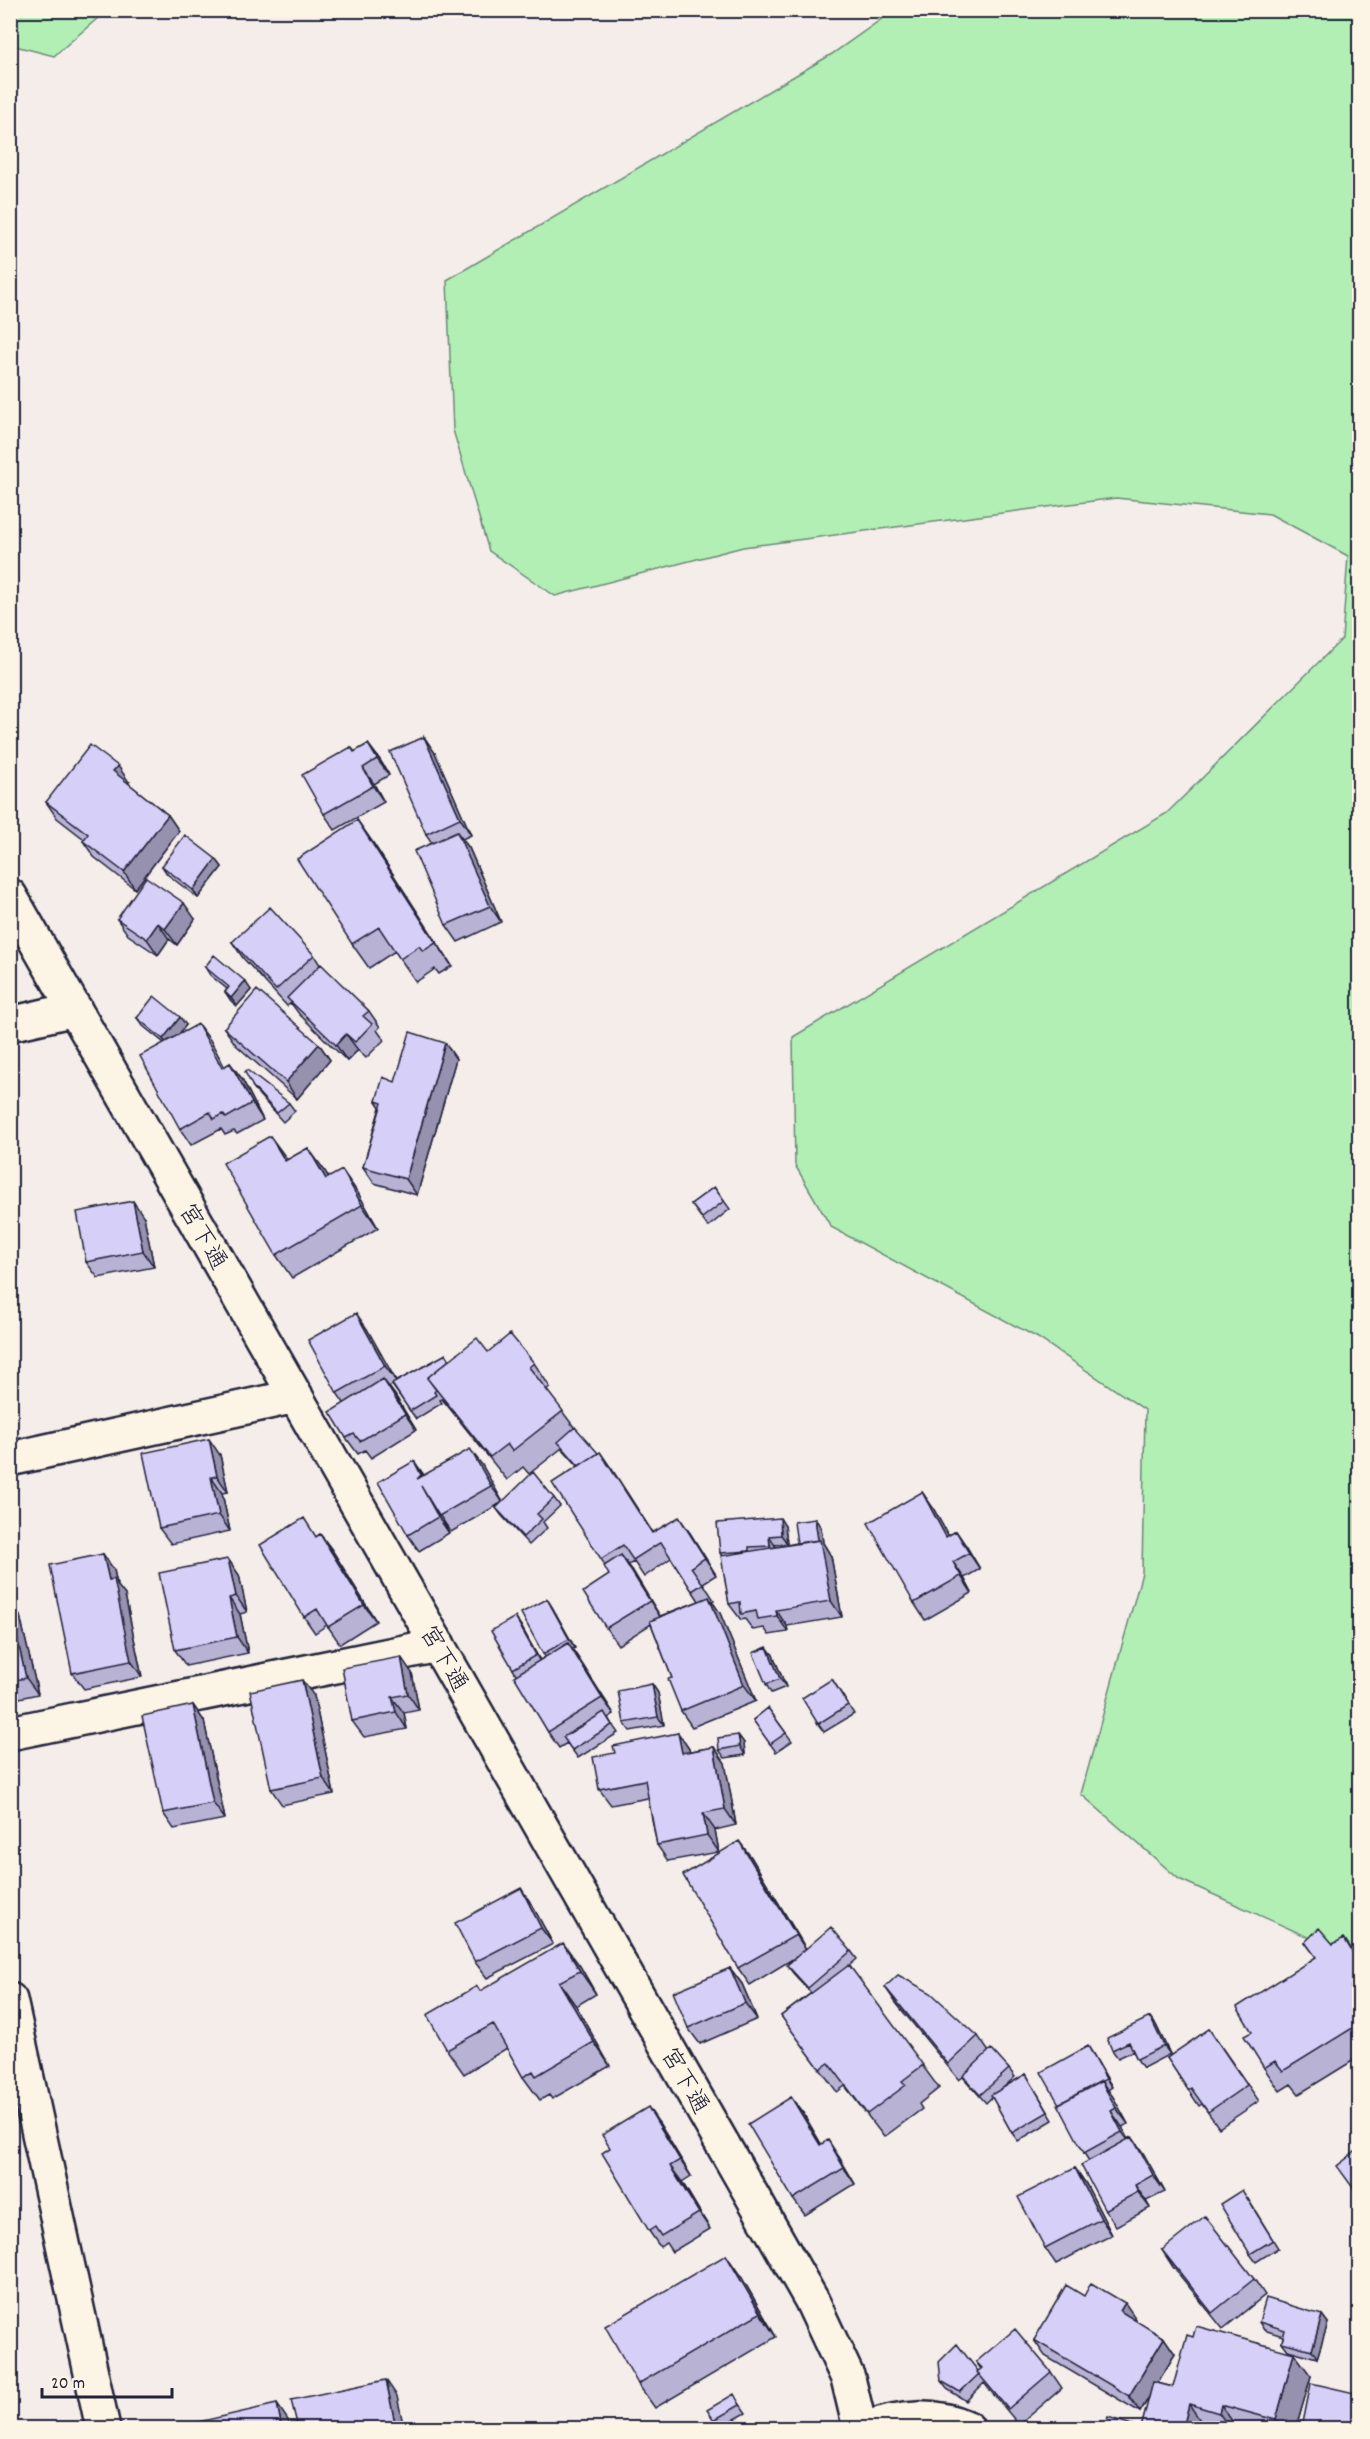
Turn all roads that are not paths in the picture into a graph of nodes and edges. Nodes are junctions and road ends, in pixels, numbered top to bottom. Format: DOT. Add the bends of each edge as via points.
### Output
graph roads {
  1 [pos="10,896"];
  2 [pos="75,1009"];
  3 [pos="10,1024"];
  4 [pos="296,1396"];
  5 [pos="10,1459"];
  6 [pos="438,1645"];
  7 [pos="10,1733"];
  8 [pos="10,2000"];
  9 [pos="103,2428"];
  10 [pos="860,2428"];
  11 [pos="867,2428"];
  12 [pos="967,2428"];
  1 -- 2 [label="street, 宮下通"];
  2 -- 3 [label="street"];
  2 -- 4 [label="street, 宮下通"];
  4 -- 5 [label="street"];
  4 -- 6 [label="street, 宮下通"];
  6 -- 7 [label="street"];
  6 -- 10 [label="street, 宮下通" via="811,2299 848,2378"];
  8 -- 9 [label="street"];
  11 -- 12 [label="street" via="918,2417"];
}
